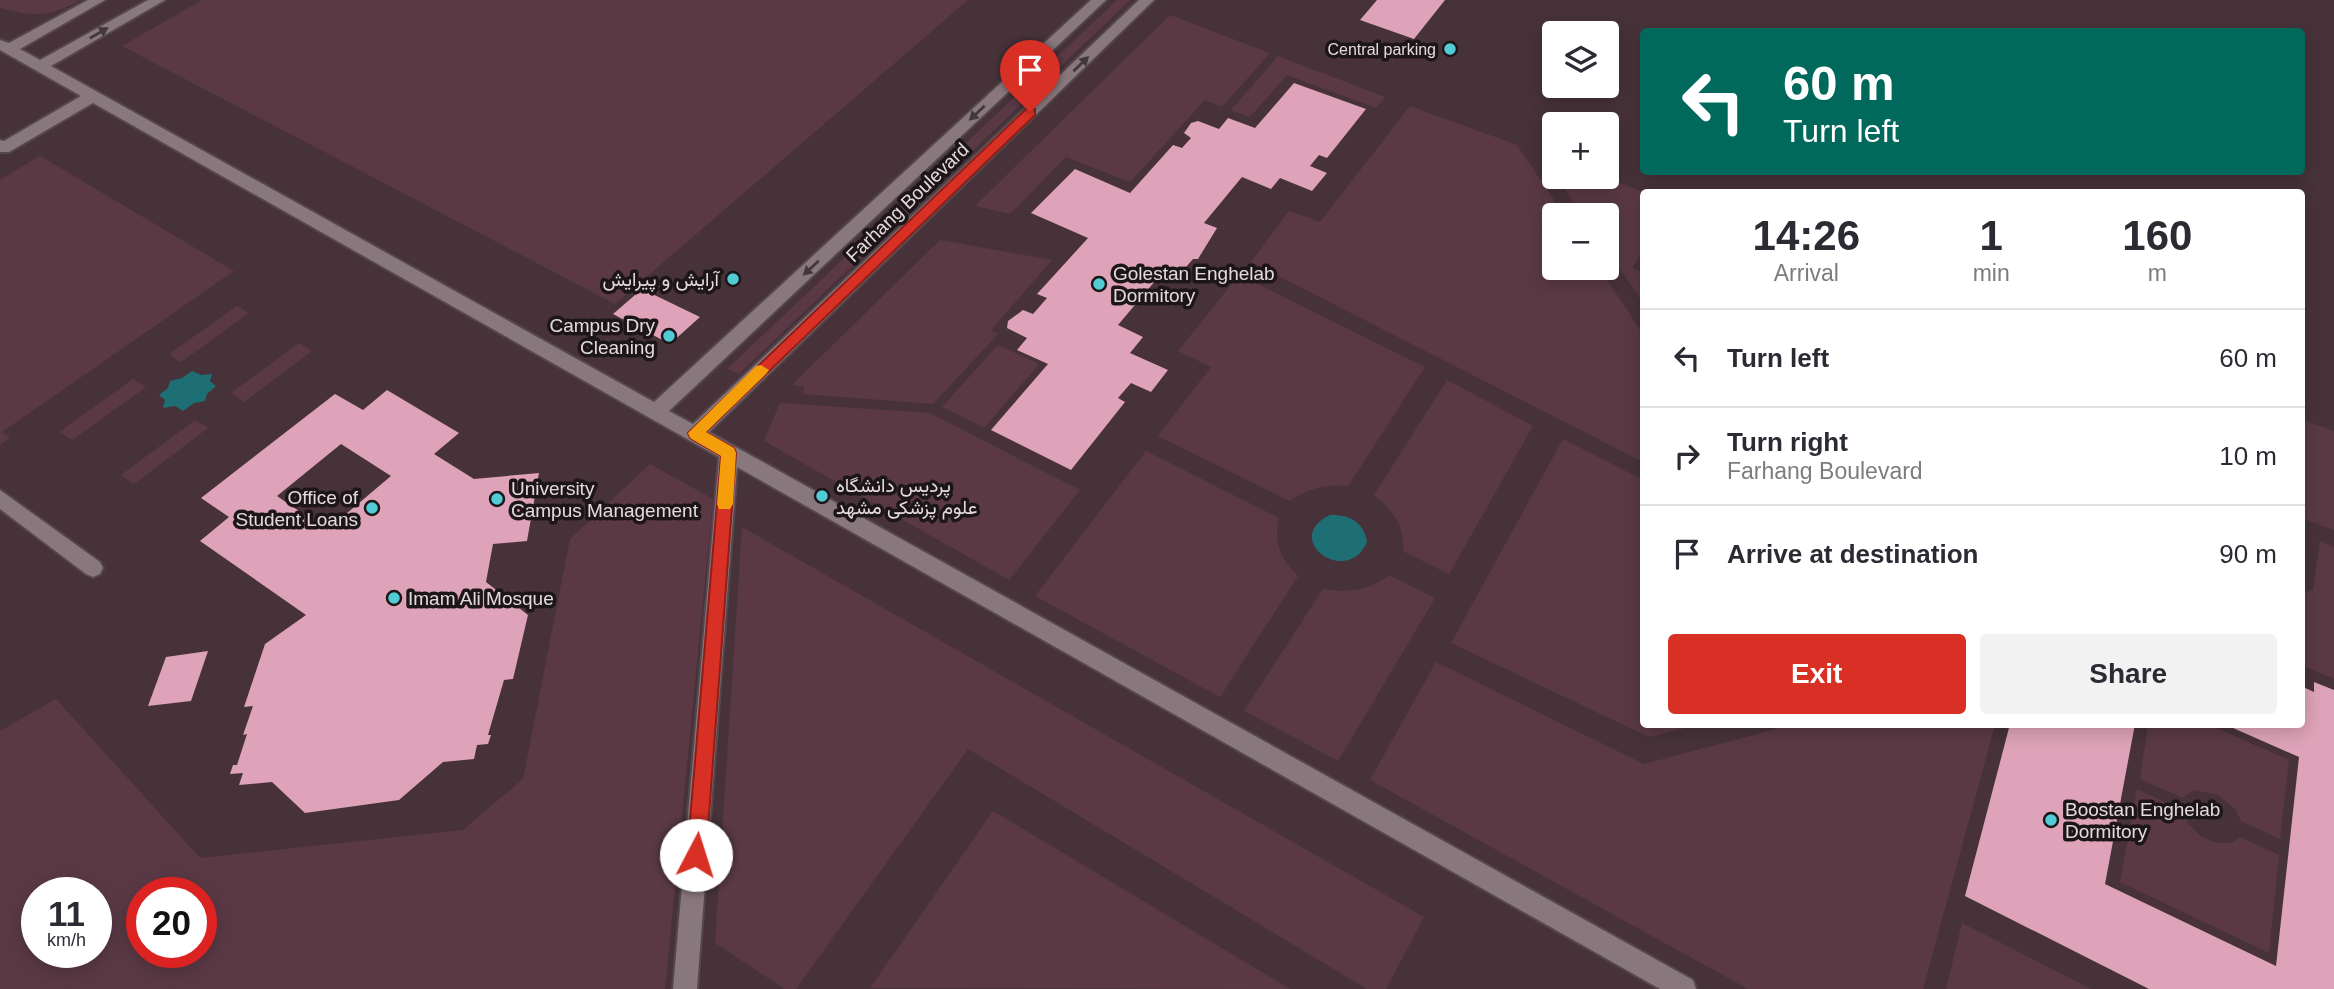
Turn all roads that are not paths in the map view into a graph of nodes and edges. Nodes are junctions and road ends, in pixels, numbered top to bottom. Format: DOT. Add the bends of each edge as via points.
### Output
graph roads {
  1 [pos="98,0"];
  2 [pos="158,0"];
  3 [pos="1099,0"];
  4 [pos="1147,0"];
  5 [pos="5,46"];
  6 [pos="40,66"];
  7 [pos="93,96"];
  8 [pos="0,145"];
  9 [pos="656,412"];
  10 [pos="695,433"];
  11 [pos="729,453"];
  12 [pos="0,498"];
  13 [pos="93,568"];
  14 [pos="685,989"];
  15 [pos="1684,989"];
  1 -- 5 [label="lane"];
  6 -- 2 [label="lane, one-way"];
  3 -- 9 [label="lane, Farhang Boulevard, one-way"];
  10 -- 4 [label="lane, Farhang Boulevard, one-way"];
  5 -- 6 [label="lane"];
  6 -- 7 [label="lane"];
  7 -- 8 [label="lane" via="4,148"];
  7 -- 9 [label="lane"];
  9 -- 10 [label="lane"];
  10 -- 11 [label="lane"];
  11 -- 14 [label="lane"];
  11 -- 15 [label="lane"];
  12 -- 13 [label="lane"];
}
